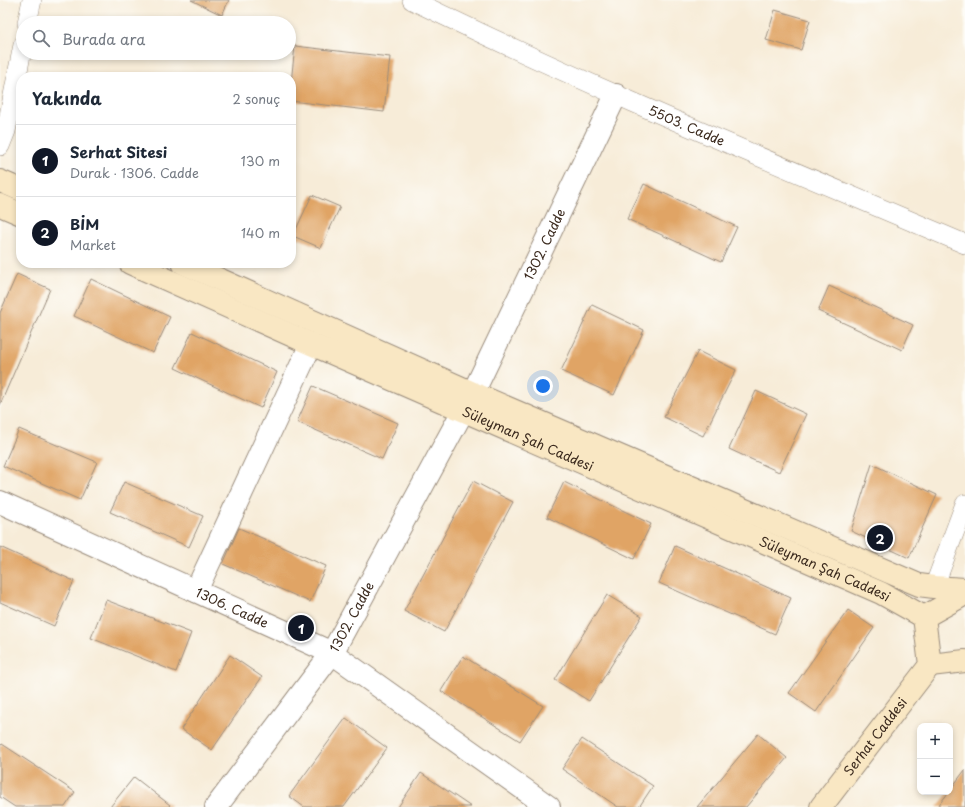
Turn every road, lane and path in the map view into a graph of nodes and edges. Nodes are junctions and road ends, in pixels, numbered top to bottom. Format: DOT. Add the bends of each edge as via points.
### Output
graph roads {
  1 [pos="32,0"];
  2 [pos="412,0"];
  3 [pos="29,16"];
  4 [pos="20,60"];
  5 [pos="18,72"];
  6 [pos="16,80"];
  7 [pos="616,95"];
  8 [pos="0,146"];
  9 [pos="0,181"];
  10 [pos="16,188"];
  11 [pos="0,205"];
  12 [pos="16,212"];
  13 [pos="965,244"];
  14 [pos="141,268"];
  15 [pos="193,268"];
  16 [pos="311,344"];
  17 [pos="468,402"];
  18 [pos="0,502"];
  19 [pos="965,504"];
  20 [pos="927,586"];
  21 [pos="965,589"];
  22 [pos="196,591"];
  23 [pos="965,594"];
  24 [pos="924,617"];
  25 [pos="332,653"];
  26 [pos="965,661"];
  27 [pos="930,665"];
  28 [pos="216,807"];
  29 [pos="548,807"];
  30 [pos="821,807"];
  1 -- 3 [label="street"];
  2 -- 7 [label="street, 5503. Cadde"];
  4 -- 5 [label="street"];
  6 -- 8 [label="street" via="6,131"];
  7 -- 13 [label="street, 5503. Cadde"];
  7 -- 17 [label="street, 1302. Cadde"];
  9 -- 10 [label="main road"];
  11 -- 12 [label="main road"];
  14 -- 16 [label="main road, Süleyman Şah Caddesi"];
  15 -- 17 [label="main road, Süleyman Şah Caddesi"];
  16 -- 17 [label="main road, Süleyman Şah Caddesi"];
  16 -- 22 [label="street"];
  17 -- 20 [label="main road, Süleyman Şah Caddesi"];
  17 -- 24 [label="main road, Süleyman Şah Caddesi" via="881,593"];
  17 -- 25 [label="street, 1302. Cadde"];
  18 -- 22 [label="street, 1306. Cadde"];
  19 -- 20 [label="street"];
  20 -- 21 [label="main road, Süleyman Şah Caddesi"];
  22 -- 25 [label="street, 1306. Cadde"];
  23 -- 24 [label="main road"];
  24 -- 27 [label="main road"];
  25 -- 28 [label="street, 1302. Cadde"];
  25 -- 29 [label="street, 1306. Cadde"];
  26 -- 27 [label="main road"];
  27 -- 30 [label="main road, Serhat Caddesi"];
}
